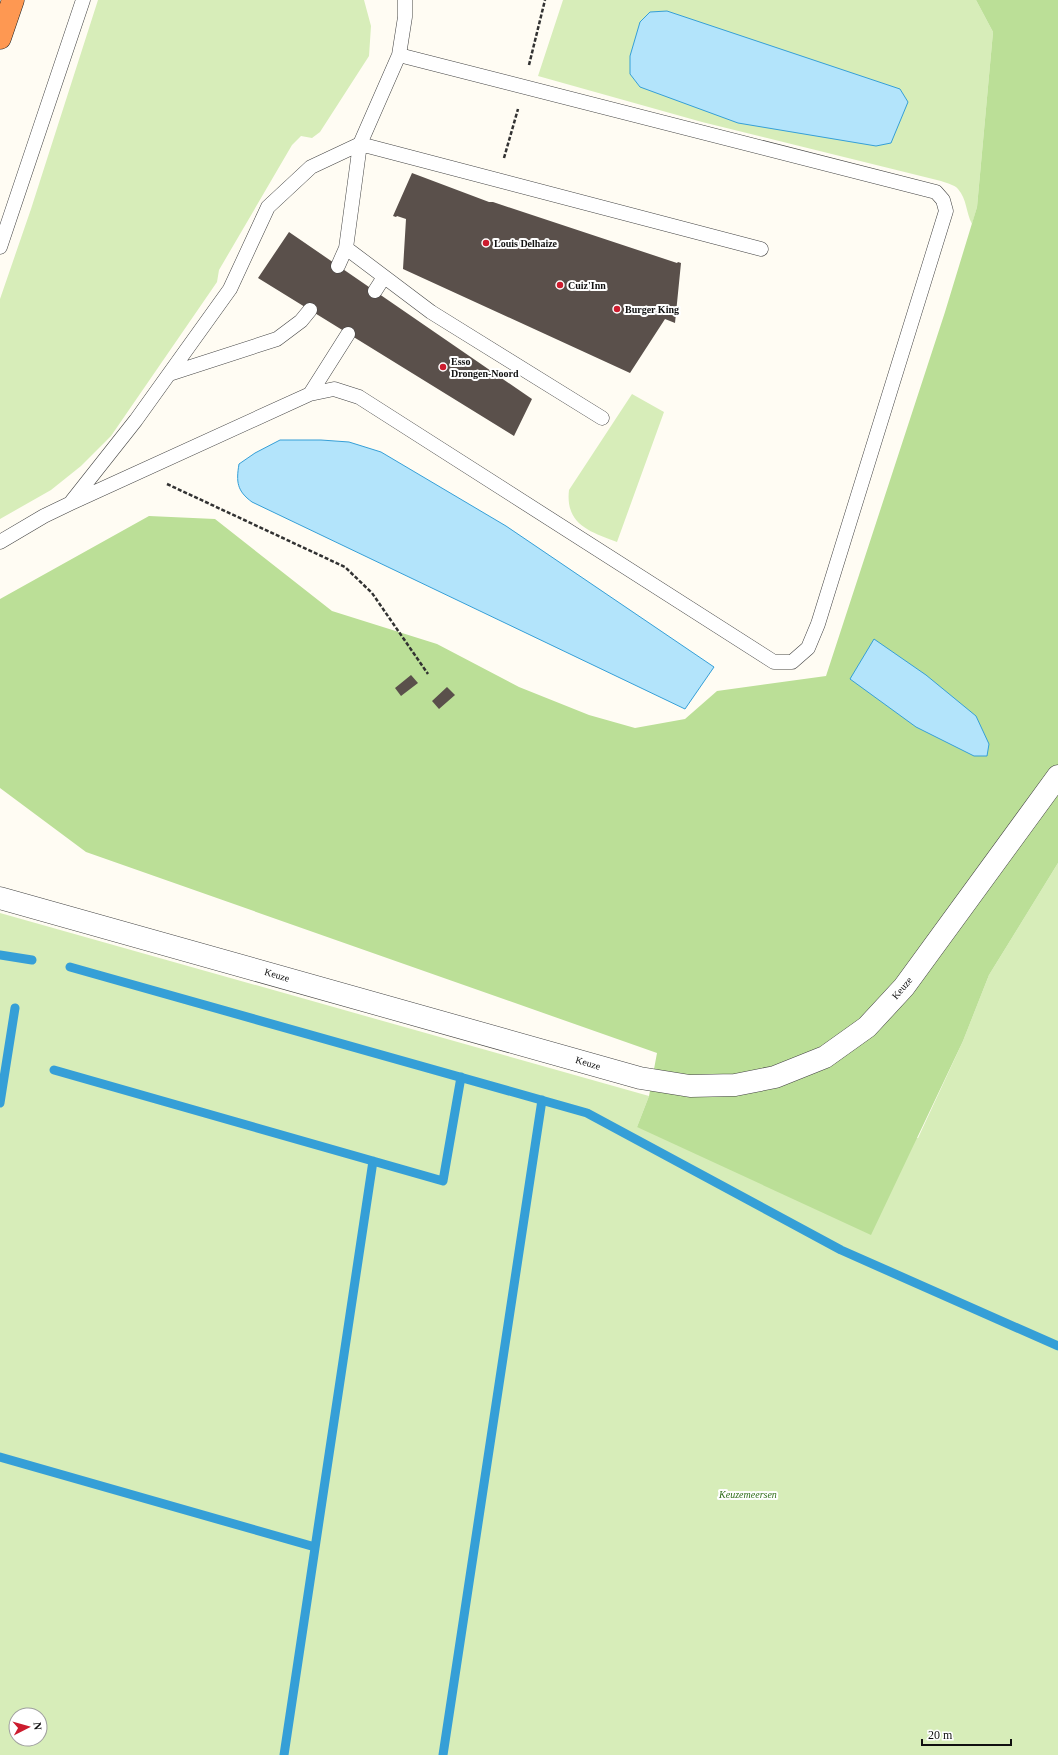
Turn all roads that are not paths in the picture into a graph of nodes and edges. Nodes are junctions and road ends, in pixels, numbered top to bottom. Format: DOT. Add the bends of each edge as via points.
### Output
graph roads {
  1 [pos="13,0"];
  2 [pos="83,0"];
  3 [pos="405,0"];
  4 [pos="0,38"];
  5 [pos="398,55"];
  6 [pos="360,144"];
  7 [pos="0,247"];
  8 [pos="346,248"];
  9 [pos="761,249"];
  10 [pos="338,266"];
  11 [pos="384,277"];
  12 [pos="375,292"];
  13 [pos="310,310"];
  14 [pos="348,334"];
  15 [pos="169,374"];
  16 [pos="310,394"];
  17 [pos="602,418"];
  18 [pos="71,503"];
  19 [pos="0,542"];
  20 [pos="1058,776"];
  21 [pos="0,898"];
  1 -- 4 [label="highway"];
  2 -- 7 [label="lane"];
  3 -- 5 [label="lane" via="405,17"];
  5 -- 6 [label="lane"];
  5 -- 16 [label="lane" via="936,192 943,200 946,210 818,624 808,648 792,662 774,662 360,397 334,389"];
  6 -- 8 [label="lane"];
  6 -- 9 [label="lane"];
  6 -- 15 [label="lane" via="311,167 268,207 230,289"];
  8 -- 10 [label="lane"];
  8 -- 11 [label="lane"];
  11 -- 12 [label="lane"];
  11 -- 17 [label="lane" via="431,312"];
  13 -- 15 [label="lane" via="302,321 277,339"];
  14 -- 16 [label="lane"];
  15 -- 18 [label="lane"];
  16 -- 18 [label="lane"];
  18 -- 19 [label="lane"];
  20 -- 21 [label="street, Keuze" via="904,987 867,1027 825,1057 775,1077 735,1085 690,1086 640,1078"];
}
